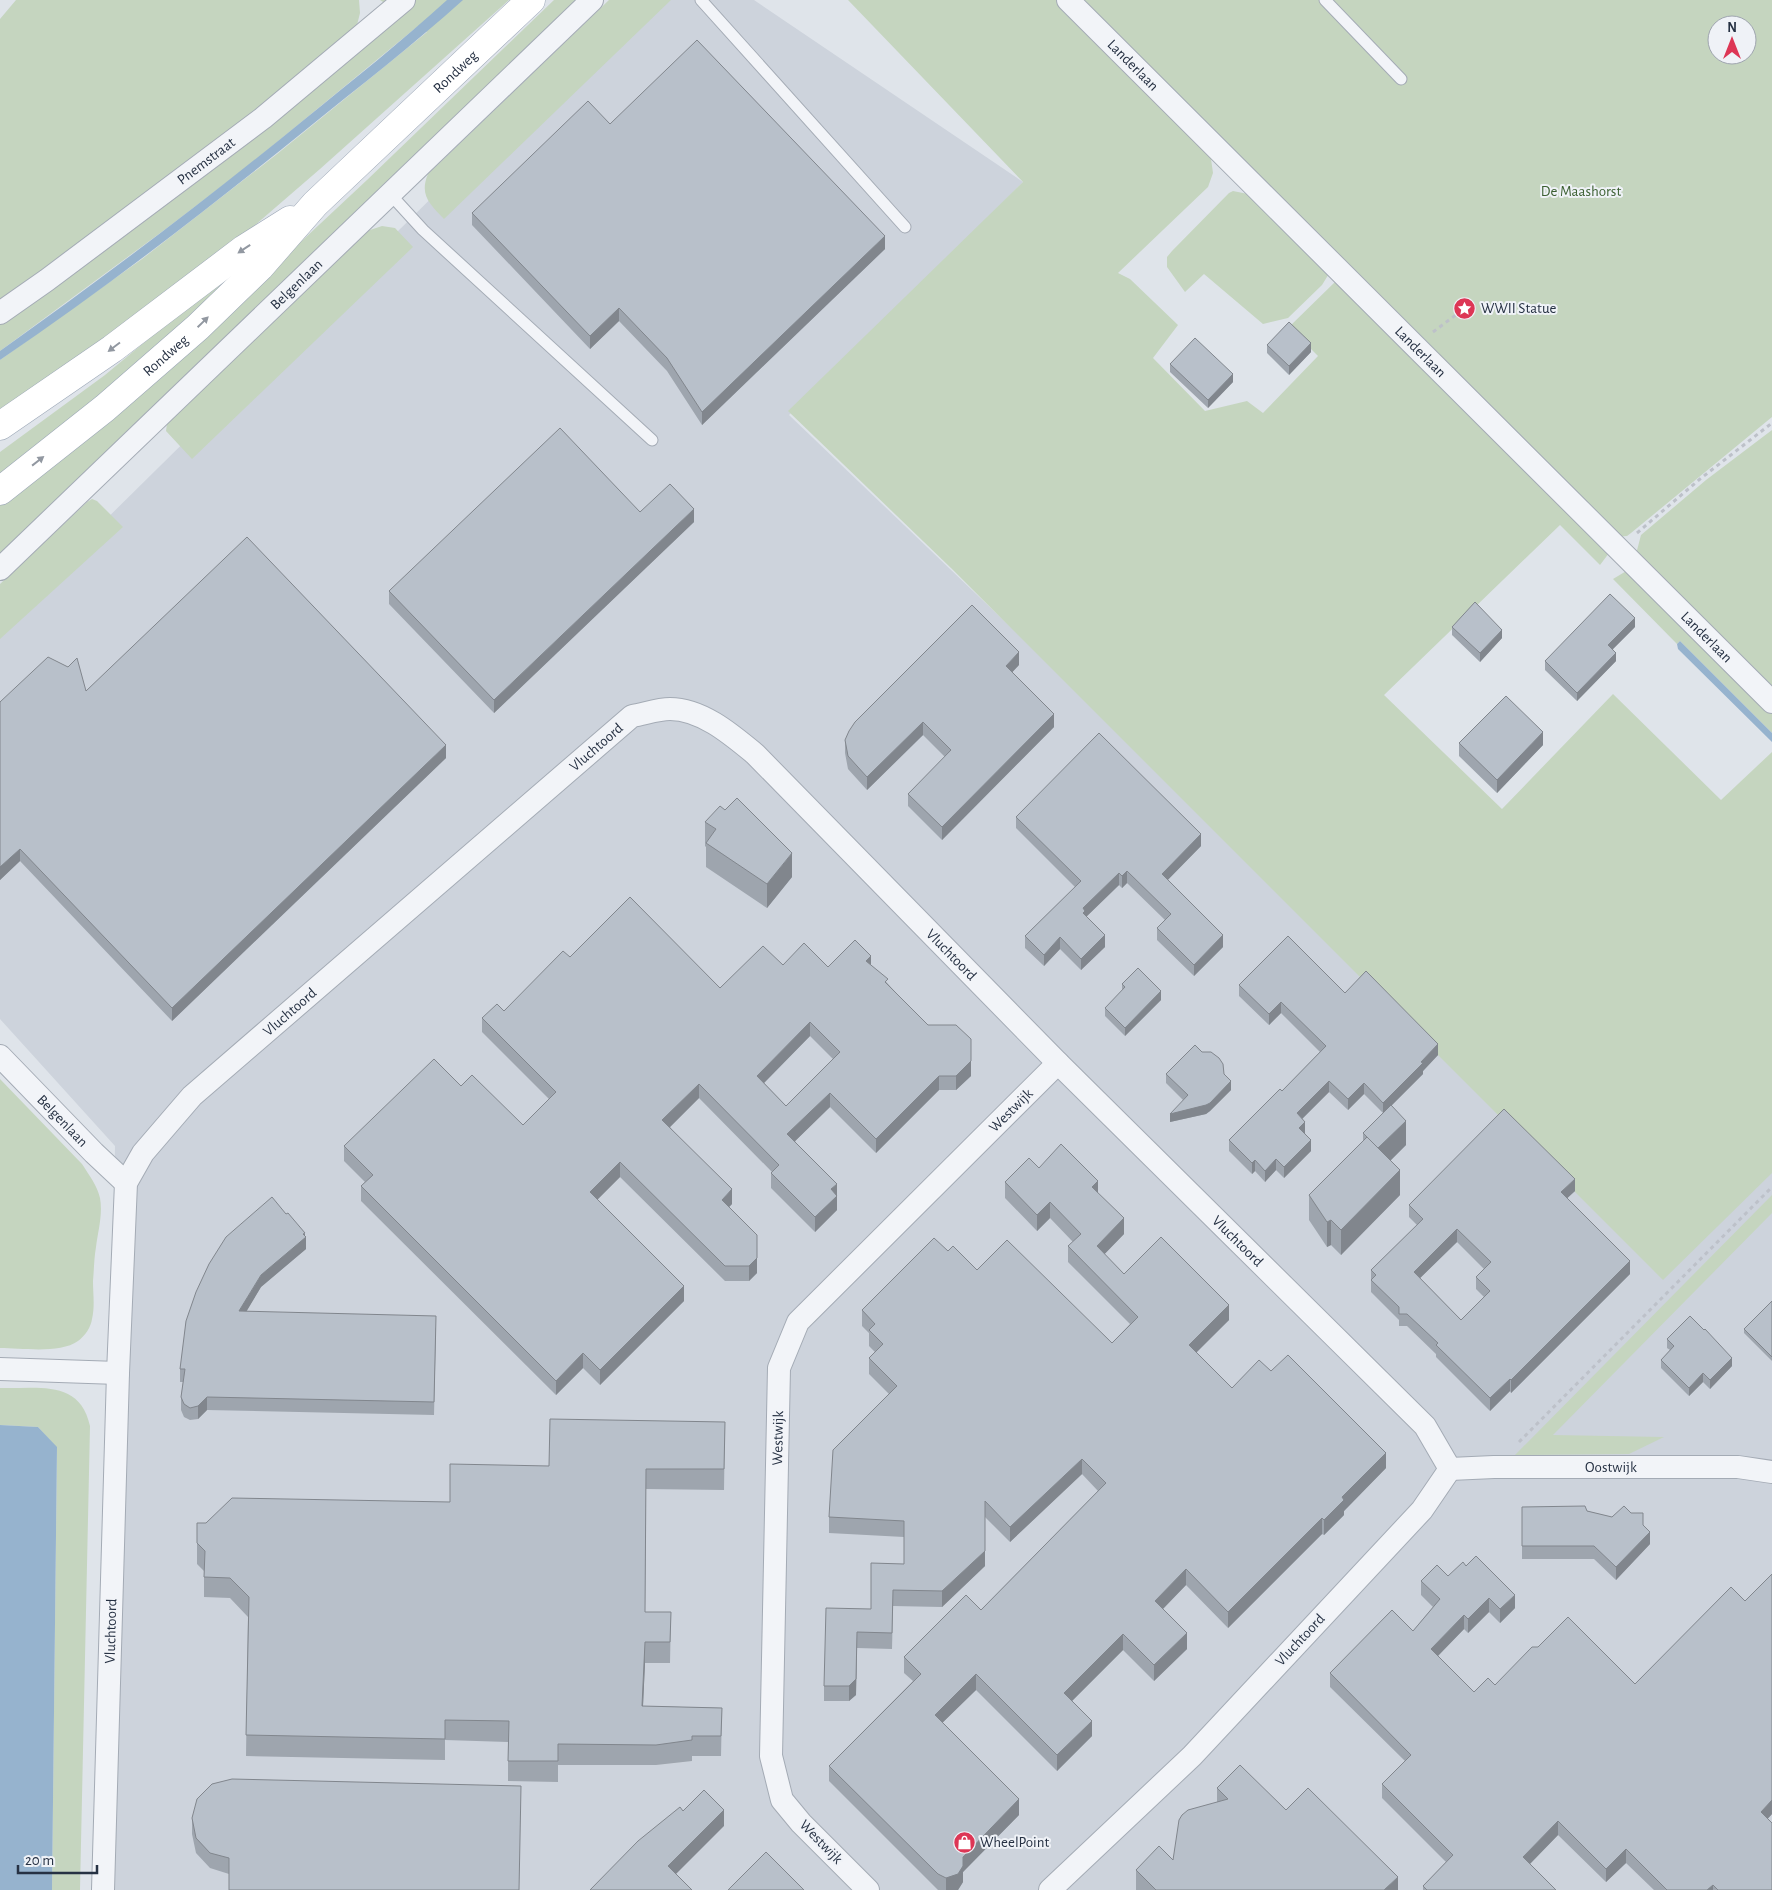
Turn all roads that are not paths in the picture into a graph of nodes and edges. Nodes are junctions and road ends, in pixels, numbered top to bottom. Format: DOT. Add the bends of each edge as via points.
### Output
graph roads {
  1 [pos="531,0"];
  2 [pos="592,0"];
  3 [pos="701,0"];
  4 [pos="1068,0"];
  5 [pos="1325,0"];
  6 [pos="396,2"];
  7 [pos="1401,79"];
  8 [pos="391,195"];
  9 [pos="315,204"];
  10 [pos="906,227"];
  11 [pos="0,313"];
  12 [pos="0,426"];
  13 [pos="652,440"];
  14 [pos="0,491"];
  15 [pos="0,569"];
  16 [pos="1772,702"];
  17 [pos="0,1056"];
  18 [pos="1058,1063"];
  19 [pos="126,1184"];
  20 [pos="0,1369"];
  21 [pos="118,1373"];
  22 [pos="1450,1469"];
  23 [pos="1772,1472"];
  24 [pos="103,1890"];
  25 [pos="868,1890"];
  26 [pos="1050,1890"];
  1 -- 9 [label="main road, Rondweg"];
  2 -- 8 [label="street, Belgenlaan"];
  3 -- 10 [label="lane"];
  4 -- 16 [label="street, Landerlaan"];
  5 -- 7 [label="lane"];
  6 -- 11 [label="street, Pnemstraat" via="263,118"];
  8 -- 13 [label="lane" via="423,230"];
  8 -- 15 [label="street, Belgenlaan"];
  9 -- 12 [label="main road, Rondweg, one-way" via="244,249 112,349"];
  14 -- 9 [label="main road, Rondweg, one-way" via="105,408 198,327 260,267"];
  17 -- 19 [label="street, Belgenlaan"];
  18 -- 19 [label="street, Vluchtoord" via="755,754 725,729 698,715 670,709 632,716 192,1096 143,1153"];
  18 -- 22 [label="street, Vluchtoord" via="1425,1426"];
  18 -- 25 [label="street, Westwijk" via="798,1322 779,1368 771,1756 782,1800"];
  19 -- 21 [label="street, Vluchtoord"];
  20 -- 21 [label="street"];
  21 -- 24 [label="street, Vluchtoord"];
  22 -- 23 [label="street, Oostwijk" via="1738,1467"];
  22 -- 26 [label="street, Vluchtoord" via="1422,1510 1192,1756"];
}
